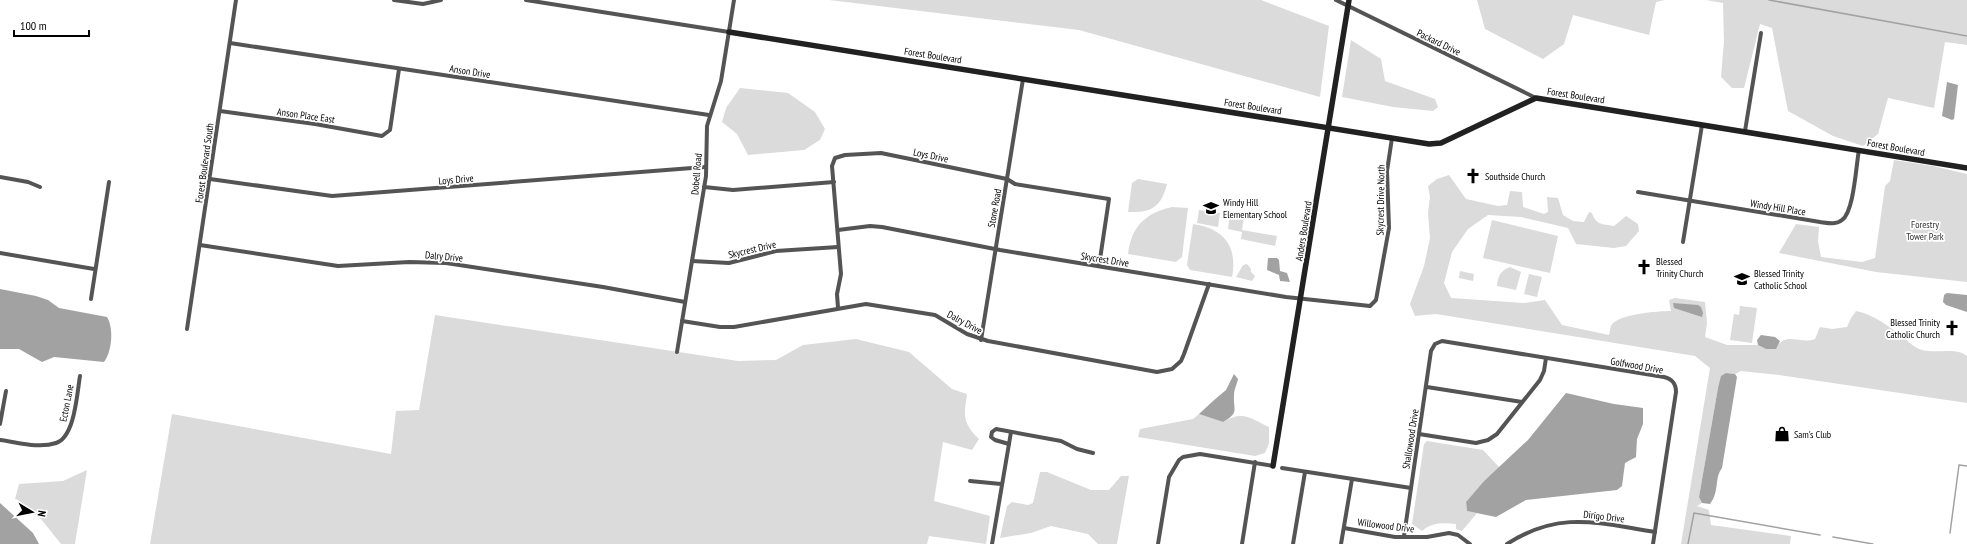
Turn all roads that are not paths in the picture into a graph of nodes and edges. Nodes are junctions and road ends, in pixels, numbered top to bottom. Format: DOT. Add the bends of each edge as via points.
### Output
graph roads {
  1 [pos="236,0"];
  2 [pos="394,0"];
  3 [pos="441,0"];
  4 [pos="526,0"];
  5 [pos="734,0"];
  6 [pos="1336,0"];
  7 [pos="1349,0"];
  8 [pos="1348,6"];
  9 [pos="729,32"];
  10 [pos="1761,33"];
  11 [pos="230,43"];
  12 [pos="400,69"];
  13 [pos="1023,78"];
  14 [pos="1536,98"];
  15 [pos="220,111"];
  16 [pos="709,115"];
  17 [pos="1702,124"];
  18 [pos="1329,127"];
  19 [pos="1745,131"];
  20 [pos="1392,138"];
  21 [pos="1858,150"];
  22 [pos="705,167"];
  23 [pos="1967,168"];
  24 [pos="0,177"];
  25 [pos="210,179"];
  26 [pos="1007,179"];
  27 [pos="109,182"];
  28 [pos="834,182"];
  29 [pos="40,187"];
  30 [pos="704,187"];
  31 [pos="1638,192"];
  32 [pos="1690,200"];
  33 [pos="838,230"];
  34 [pos="1683,242"];
  35 [pos="200,245"];
  36 [pos="838,247"];
  37 [pos="995,248"];
  38 [pos="0,253"];
  39 [pos="692,261"];
  40 [pos="1099,266"];
  41 [pos="94,269"];
  42 [pos="1209,284"];
  43 [pos="1301,297"];
  44 [pos="91,299"];
  45 [pos="685,302"];
  46 [pos="1370,306"];
  47 [pos="838,308"];
  48 [pos="682,321"];
  49 [pos="187,329"];
  50 [pos="981,340"];
  51 [pos="1435,344"];
  52 [pos="677,352"];
  53 [pos="1546,358"];
  54 [pos="80,376"];
  55 [pos="1427,387"];
  56 [pos="6,391"];
  57 [pos="1522,402"];
  58 [pos="0,424"];
  59 [pos="1011,432"];
  60 [pos="1420,434"];
  61 [pos="0,440"];
  62 [pos="1009,444"];
  63 [pos="1094,453"];
  64 [pos="1255,462"];
  65 [pos="1273,466"];
  66 [pos="1282,468"];
  67 [pos="1305,472"];
  68 [pos="1352,479"];
  69 [pos="970,481"];
  70 [pos="1001,484"];
  71 [pos="1410,488"];
  72 [pos="1344,528"];
  73 [pos="1655,532"];
  74 [pos="1404,536"];
  75 [pos="992,544"];
  76 [pos="1158,544"];
  77 [pos="1242,544"];
  78 [pos="1293,544"];
  79 [pos="1341,544"];
  80 [pos="1470,544"];
  81 [pos="1507,544"];
  82 [pos="1653,544"];
  1 -- 11 [label="street, Forest Boulevard South"];
  2 -- 3 [label="street" via="423,4"];
  4 -- 9 [label="street, Forest Boulevard"];
  5 -- 9 [label="street, Dobell Road"];
  6 -- 8 [label="street, Packard Drive"];
  7 -- 8 [label="street, Anders Boulevard"];
  8 -- 14 [label="street, Packard Drive"];
  8 -- 18 [label="street, Anders Boulevard"];
  9 -- 13 [label="street, Forest Boulevard"];
  9 -- 16 [label="street, Dobell Road" via="721,80"];
  10 -- 19 [label="street"];
  11 -- 12 [label="street, Anson Drive"];
  11 -- 15 [label="street, Forest Boulevard South"];
  12 -- 15 [label="street, Anson Place East" via="389,132 382,136"];
  12 -- 16 [label="street, Anson Drive"];
  13 -- 18 [label="street, Forest Boulevard"];
  13 -- 26 [label="street, Stone Road"];
  14 -- 17 [label="street, Forest Boulevard"];
  14 -- 20 [label="street, Forest Boulevard" via="1442,143 1429,144"];
  15 -- 25 [label="street, Forest Boulevard South"];
  16 -- 22 [label="street, Dobell Road"];
  17 -- 19 [label="street, Forest Boulevard"];
  17 -- 32 [label="street"];
  18 -- 20 [label="street, Forest Boulevard"];
  18 -- 43 [label="street, Anders Boulevard"];
  19 -- 21 [label="street, Forest Boulevard"];
  20 -- 46 [label="street, Skycrest Drive North" via="1387,171 1389,228 1376,300"];
  21 -- 23 [label="street, Forest Boulevard"];
  21 -- 32 [label="street, Windy Hill Place" via="1848,212 1837,222 1814,221"];
  22 -- 25 [label="street, Loys Drive" via="332,196"];
  22 -- 30 [label="street, Dobell Road"];
  24 -- 29 [label="street"];
  25 -- 35 [label="street, Forest Boulevard South"];
  26 -- 28 [label="street, Loys Drive" via="881,153 837,156 833,161"];
  26 -- 37 [label="street, Stone Road"];
  26 -- 40 [label="street, Loys Drive" via="1015,184 1109,199"];
  27 -- 41 [label="street"];
  28 -- 30 [label="street" via="733,190"];
  28 -- 33 [label="street, Loys Drive"];
  30 -- 39 [label="street, Dobell Road"];
  31 -- 32 [label="street, Windy Hill Place"];
  32 -- 34 [label="street"];
  33 -- 36 [label="street, Loys Drive"];
  33 -- 37 [label="street, Skycrest Drive" via="882,227"];
  35 -- 45 [label="street, Dalry Drive" via="338,266 409,262 446,263"];
  35 -- 49 [label="street, Forest Boulevard South"];
  36 -- 39 [label="street, Skycrest Drive" via="776,251 729,263"];
  36 -- 47 [label="street, Loys Drive" via="841,274"];
  37 -- 40 [label="street, Skycrest Drive"];
  37 -- 50 [label="street, Stone Road"];
  38 -- 41 [label="street"];
  39 -- 45 [label="street, Dobell Road"];
  40 -- 42 [label="street, Skycrest Drive"];
  41 -- 44 [label="street"];
  42 -- 43 [label="street, Skycrest Drive"];
  42 -- 50 [label="street, Dalry Drive" via="1184,354 1178,364 1164,372"];
  43 -- 46 [label="street, Skycrest Drive"];
  43 -- 65 [label="street, Anders Boulevard"];
  45 -- 48 [label="street, Dobell Road"];
  47 -- 48 [label="street, Dalry Drive" via="734,326"];
  47 -- 50 [label="street, Dalry Drive" via="866,304 930,314"];
  48 -- 52 [label="street, Dobell Road"];
  51 -- 53 [label="street, Golfwood Drive" via="1447,341"];
  51 -- 55 [label="street, Shallowood Drive" via="1431,351"];
  53 -- 57 [label="street" via="1543,376"];
  53 -- 73 [label="street, Golfwood Drive" via="1664,377 1675,384 1676,392"];
  54 -- 61 [label="street, Ecton Lane" via="71,424 68,432 57,443 41,445"];
  55 -- 57 [label="street"];
  55 -- 60 [label="street, Shallowood Drive"];
  56 -- 58 [label="street"];
  57 -- 60 [label="street" via="1497,434 1482,442"];
  59 -- 62 [label="street"];
  59 -- 62 [label="street" via="996,429 991,437"];
  59 -- 63 [label="street" via="1061,441 1077,449"];
  60 -- 71 [label="street, Shallowood Drive"];
  62 -- 70 [label="street"];
  64 -- 65 [label="street"];
  64 -- 76 [label="street" via="1200,454 1179,460 1169,477"];
  64 -- 77 [label="street"];
  66 -- 67 [label="street"];
  67 -- 68 [label="street"];
  67 -- 78 [label="street"];
  68 -- 71 [label="street"];
  68 -- 72 [label="street"];
  69 -- 70 [label="street"];
  70 -- 75 [label="street"];
  71 -- 74 [label="street, Shallowood Drive"];
  72 -- 74 [label="street, Willowood Drive"];
  72 -- 79 [label="street"];
  73 -- 81 [label="street, Dirigo Drive" via="1594,522 1568,521 1534,529"];
  73 -- 82 [label="street, Golfwood Drive"];
  74 -- 80 [label="street, Willowood Drive" via="1427,537 1449,533 1458,535"];
}
